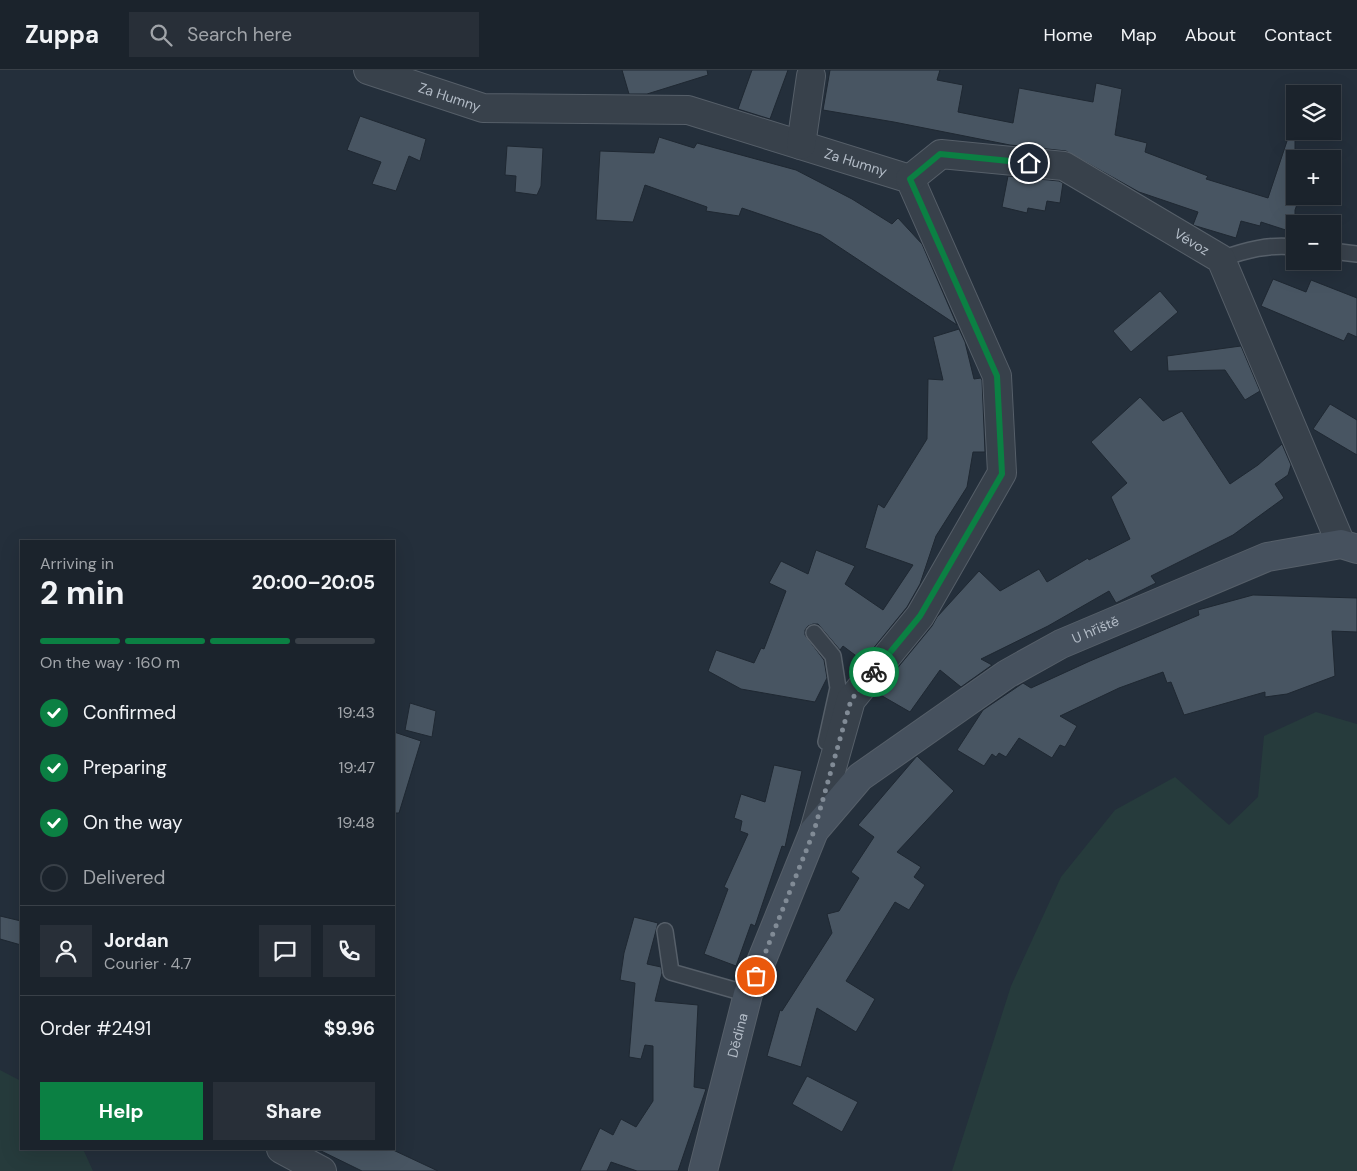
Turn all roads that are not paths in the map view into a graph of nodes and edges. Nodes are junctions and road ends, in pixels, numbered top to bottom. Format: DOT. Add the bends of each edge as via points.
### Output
graph roads {
  1 [pos="368,70"];
  2 [pos="811,76"];
  3 [pos="801,144"];
  4 [pos="910,179"];
  5 [pos="1286,246"];
  6 [pos="1341,252"];
  7 [pos="1357,254"];
  8 [pos="1222,259"];
  9 [pos="1349,547"];
  10 [pos="814,633"];
  11 [pos="860,777"];
  12 [pos="814,831"];
  13 [pos="665,931"];
  14 [pos="748,994"];
  15 [pos="283,1150"];
  16 [pos="322,1171"];
  17 [pos="703,1171"];
  1 -- 3 [label="street, Za Humny" via="483,108 688,110"];
  2 -- 3 [label="street"];
  3 -- 4 [label="street, Za Humny"];
  4 -- 8 [label="street, Vévoz" via="940,154 1064,166"];
  4 -- 12 [label="street" via="997,376 1002,474 920,616 851,700"];
  5 -- 8 [label="lane" via="1252,249"];
  6 -- 7 [label="lane"];
  8 -- 9 [label="street, Vévoz"];
  9 -- 11 [label="street, U hřiště" via="1267,557 1061,644 1007,674"];
  10 -- 12 [label="lane" via="833,656 838,688 825,744"];
  11 -- 12 [label="street, Dědina"];
  12 -- 14 [label="street, Dědina"];
  13 -- 14 [label="lane" via="670,972"];
  14 -- 17 [label="street, Dědina"];
  15 -- 16 [label="street"];
}
